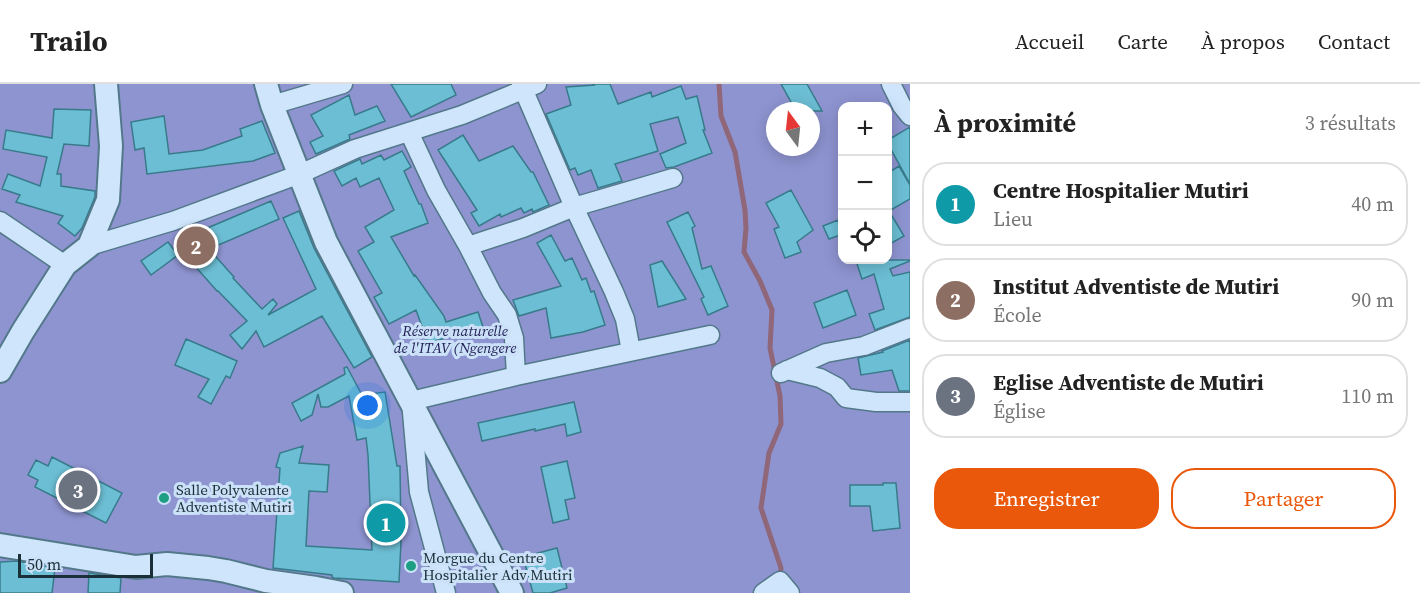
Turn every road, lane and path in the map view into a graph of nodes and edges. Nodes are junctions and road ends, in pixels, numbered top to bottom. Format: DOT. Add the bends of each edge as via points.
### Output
graph roads {
  1 [pos="106,84"];
  2 [pos="343,84"];
  3 [pos="891,84"];
  4 [pos="527,86"];
  5 [pos="269,94"];
  6 [pos="907,108"];
  7 [pos="409,132"];
  8 [pos="300,174"];
  9 [pos="673,178"];
  10 [pos="574,207"];
  11 [pos="1,224"];
  12 [pos="89,246"];
  13 [pos="468,246"];
  14 [pos="65,265"];
  15 [pos="910,328"];
  16 [pos="710,335"];
  17 [pos="632,351"];
  18 [pos="0,371"];
  19 [pos="516,376"];
  20 [pos="411,401"];
  21 [pos="910,402"];
  22 [pos="0,545"];
  23 [pos="342,593"];
  24 [pos="446,593"];
  25 [pos="512,593"];
  26 [pos="763,593"];
  27 [pos="789,593"];
  1 -- 12 [label="street" via="111,146 108,200"];
  2 -- 5 [label="street"];
  3 -- 6 [label="street"];
  4 -- 7 [label="street"];
  4 -- 10 [label="street"];
  5 -- 8 [label="street"];
  7 -- 8 [label="street" via="356,149"];
  7 -- 13 [label="street"];
  8 -- 12 [label="street" via="173,221"];
  8 -- 20 [label="street" via="326,242"];
  9 -- 10 [label="street"];
  10 -- 13 [label="street"];
  10 -- 17 [label="street" via="615,292"];
  11 -- 14 [label="street"];
  12 -- 14 [label="street"];
  13 -- 19 [label="street" via="507,315 514,338"];
  14 -- 18 [label="street"];
  15 -- 21 [label="street" via="864,346 826,353 784,371 820,378 837,387 846,399"];
  16 -- 17 [label="street"];
  17 -- 19 [label="street"];
  19 -- 20 [label="street"];
  20 -- 24 [label="street" via="419,492"];
  20 -- 25 [label="street"];
  22 -- 23 [label="street" via="136,567 167,564 208,568 266,582"];
  26 -- 27 [label="street" via="780,581"];
}
